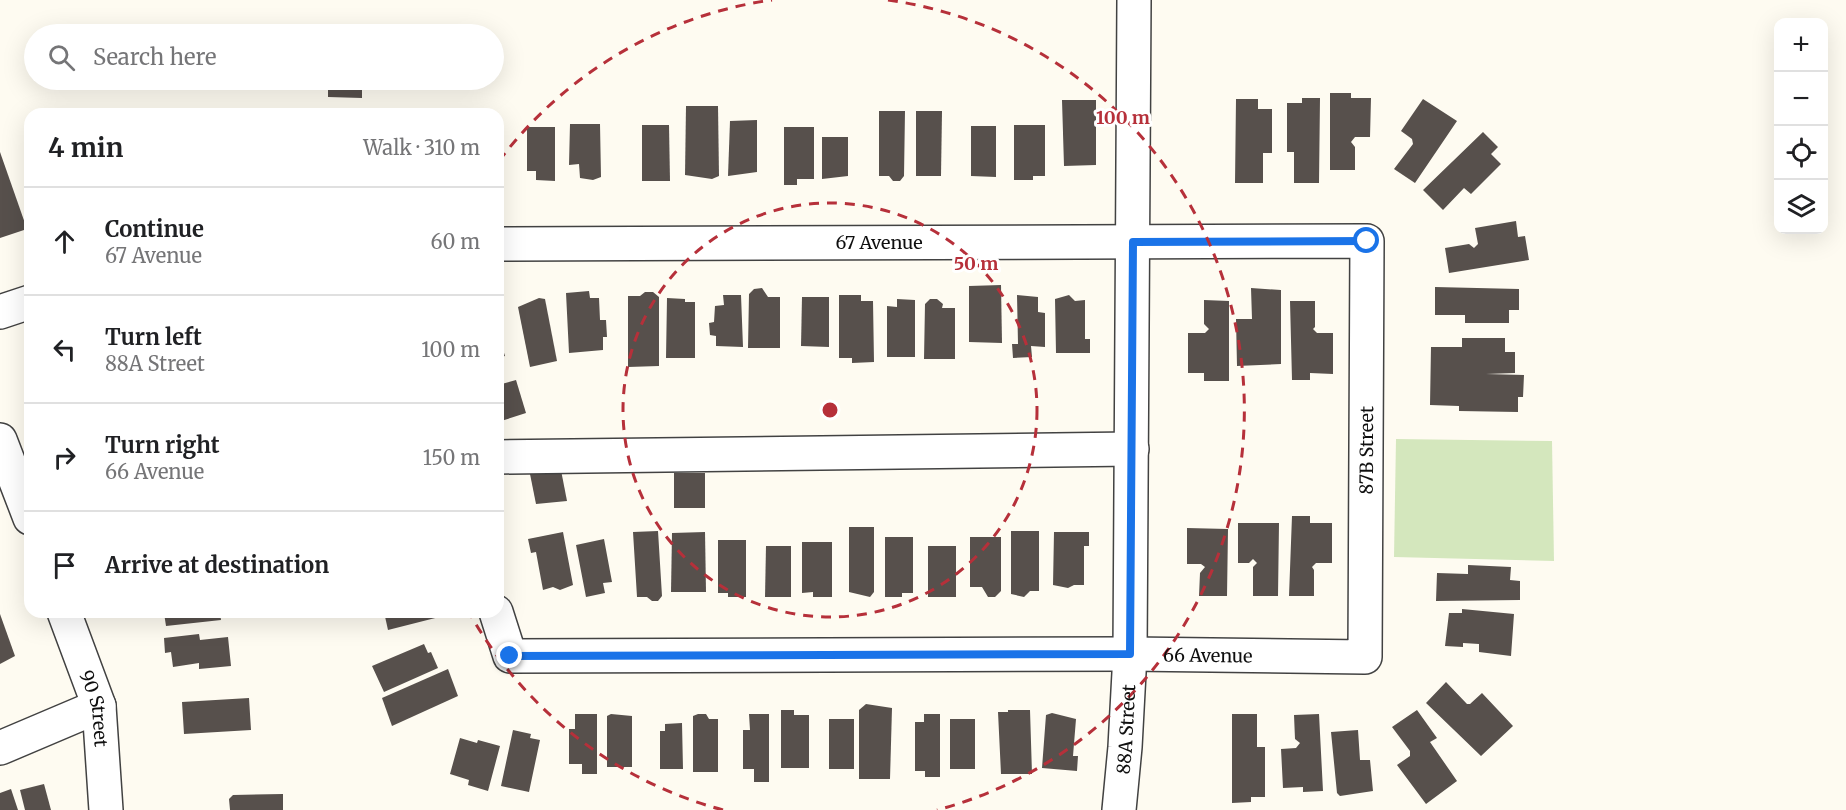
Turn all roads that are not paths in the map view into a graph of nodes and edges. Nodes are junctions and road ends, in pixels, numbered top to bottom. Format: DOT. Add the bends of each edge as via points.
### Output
graph roads {
  1 [pos="1134,0"];
  2 [pos="1367,241"];
  3 [pos="1133,242"];
  4 [pos="504,244"];
  5 [pos="24,304"];
  6 [pos="0,312"];
  7 [pos="0,440"];
  8 [pos="1132,448"];
  9 [pos="504,457"];
  10 [pos="24,502"];
  11 [pos="66,618"];
  12 [pos="498,618"];
  13 [pos="1130,654"];
  14 [pos="1365,657"];
  15 [pos="99,706"];
  16 [pos="0,748"];
  17 [pos="106,810"];
  18 [pos="1119,810"];
  1 -- 3 [label="street, 88A Street"];
  2 -- 3 [label="street, 67 Avenue"];
  2 -- 14 [label="street, 87B Street"];
  3 -- 4 [label="street, 67 Avenue"];
  3 -- 8 [label="street, 88A Street"];
  5 -- 6 [label="street"];
  7 -- 10 [label="street"];
  8 -- 9 [label="street"];
  8 -- 13 [label="street, 88A Street"];
  11 -- 15 [label="street, 90 Street"];
  12 -- 13 [label="street, 66 Avenue" via="510,656"];
  13 -- 14 [label="street, 66 Avenue"];
  13 -- 18 [label="street, 88A Street"];
  15 -- 16 [label="street"];
  15 -- 17 [label="street, 90 Street"];
}
